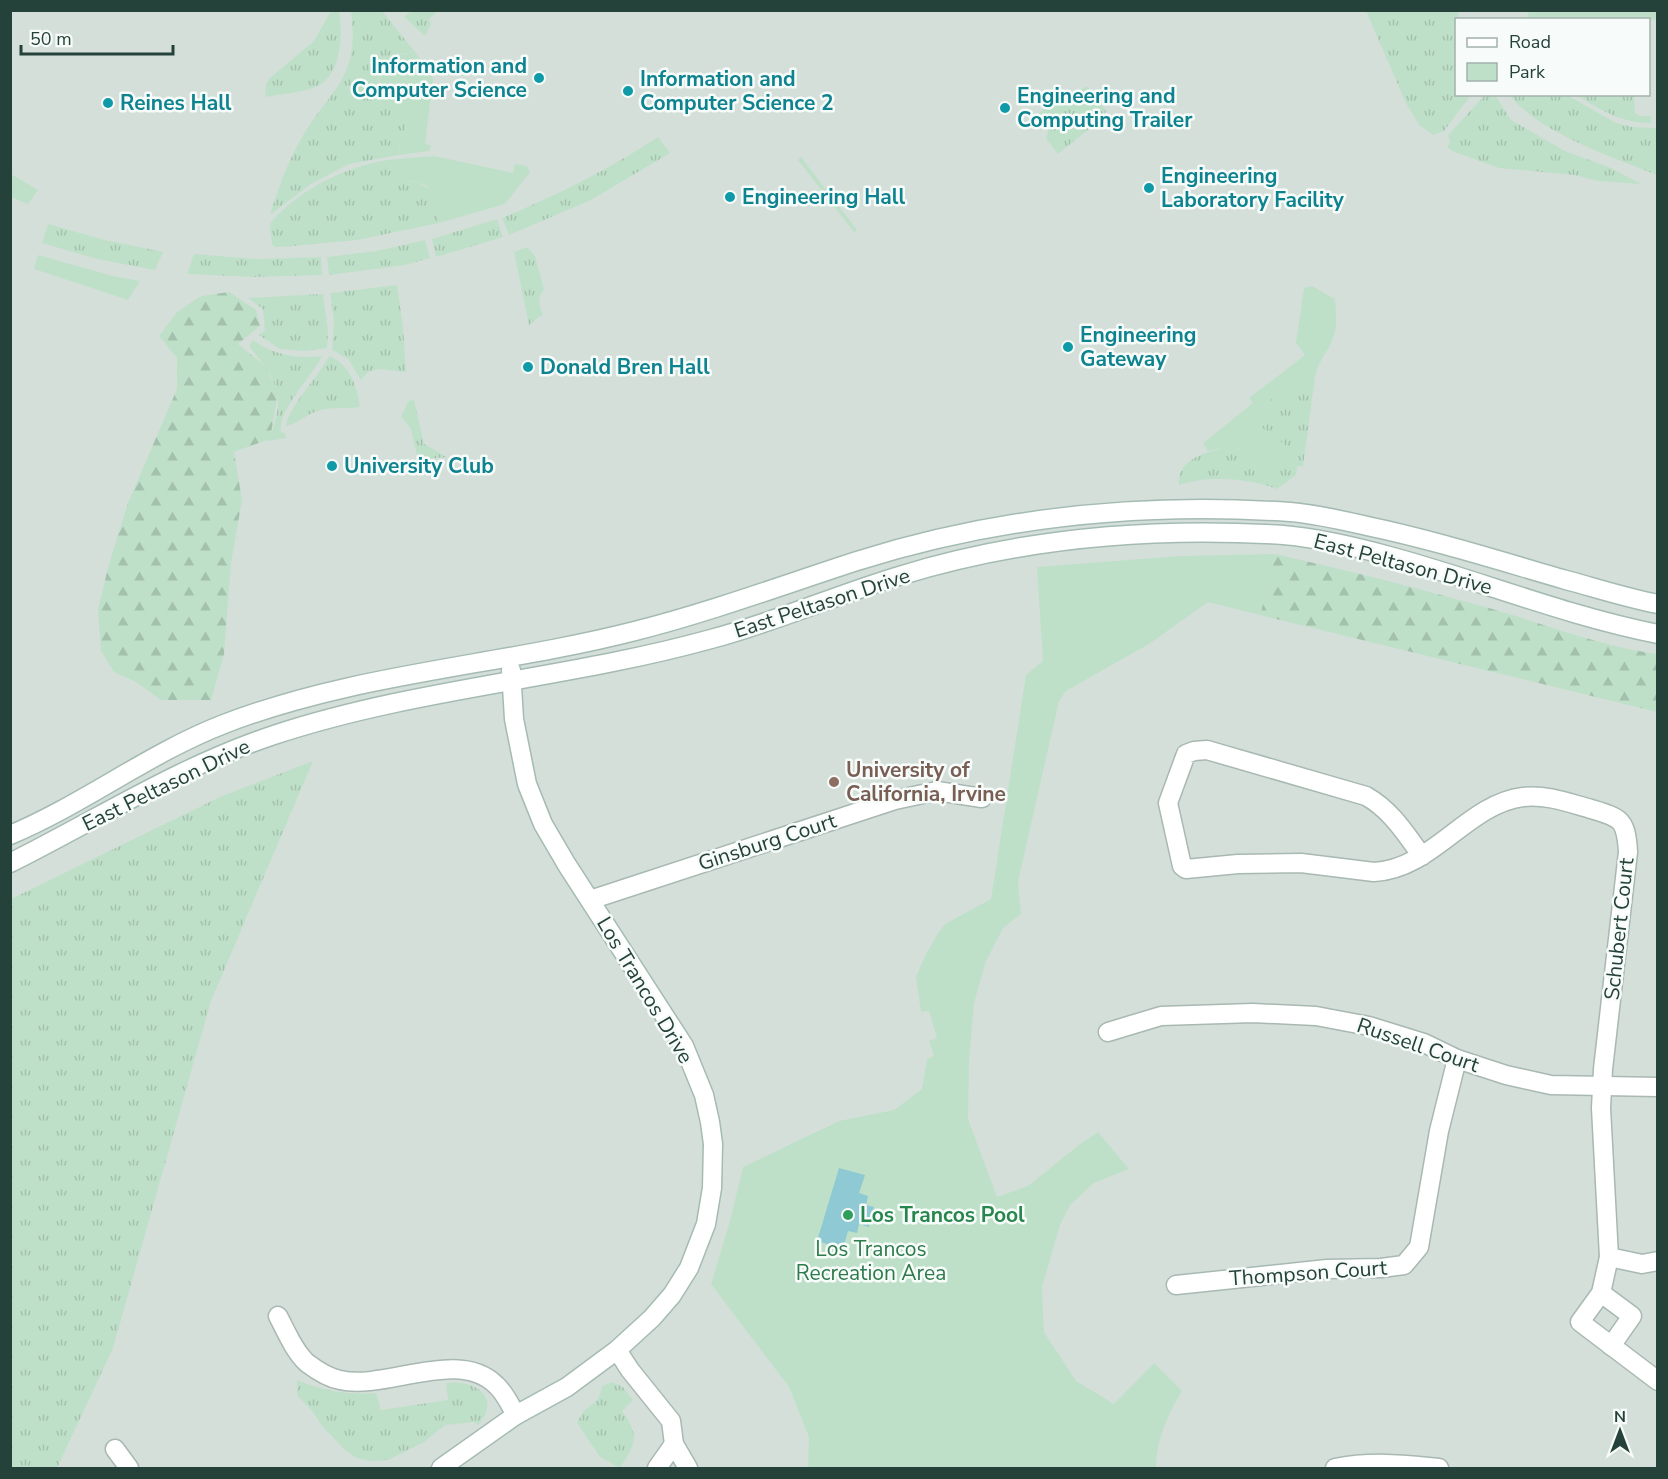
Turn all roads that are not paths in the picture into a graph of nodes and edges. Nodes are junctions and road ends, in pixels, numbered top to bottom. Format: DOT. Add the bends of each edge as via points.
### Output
graph roads {
  1 [pos="1658,604"];
  2 [pos="1658,634"];
  3 [pos="511,656"];
  4 [pos="512,681"];
  5 [pos="982,798"];
  6 [pos="10,835"];
  7 [pos="1422,856"];
  8 [pos="10,863"];
  9 [pos="590,900"];
  10 [pos="1108,1032"];
  11 [pos="1457,1059"];
  12 [pos="1602,1086"];
  13 [pos="1658,1087"];
  14 [pos="1610,1257"];
  15 [pos="1658,1261"];
  16 [pos="1176,1285"];
  17 [pos="1601,1293"];
  18 [pos="278,1316"];
  19 [pos="1611,1346"];
  20 [pos="617,1350"];
  21 [pos="1658,1381"];
  22 [pos="516,1415"];
  23 [pos="674,1444"];
  24 [pos="115,1449"];
  25 [pos="129,1468"];
  26 [pos="441,1468"];
  27 [pos="657,1468"];
  28 [pos="688,1468"];
  29 [pos="1335,1468"];
  30 [pos="1438,1468"];
  1 -- 3 [label="street, East Peltason Drive" via="1323,516 1211,508 1150,509 1014,524 934,540 633,632"];
  2 -- 4 [label="street, East Peltason Drive" via="1587,617 1441,570 1321,540 1233,533 1160,533 1025,547 968,558 901,575 715,639"];
  3 -- 4 [label="street, Los Trancos Drive"];
  3 -- 6 [label="street, East Peltason Drive" via="335,688 228,722 170,748"];
  4 -- 8 [label="street, East Peltason Drive" via="334,717 231,750 134,796"];
  4 -- 9 [label="street, Los Trancos Drive" via="515,729 527,784 543,824"];
  5 -- 9 [label="street, Ginsburg Court" via="937,791 895,800"];
  7 -- 7 [label="street, Schubert Court" via="1395,819 1366,795 1216,752 1186,754 1168,803 1182,866 1186,869 1301,863 1385,872"];
  7 -- 12 [label="street, Schubert Court" via="1498,803 1524,797 1554,799 1621,821 1628,852"];
  9 -- 20 [label="street, Los Trancos Drive" via="684,1046 704,1095 713,1144 706,1224 689,1268 652,1318"];
  10 -- 11 [label="street, Russell Court" via="1161,1016 1316,1016 1369,1026 1424,1043"];
  11 -- 12 [label="street, Russell Court" via="1551,1085"];
  11 -- 16 [label="street, Thompson Court" via="1439,1131 1419,1247 1404,1265"];
  12 -- 13 [label="street, Russell Court"];
  12 -- 14 [label="street, Schubert Court"];
  14 -- 15 [label="street" via="1642,1264"];
  14 -- 17 [label="street, Schubert Court"];
  17 -- 19 [label="street, Schubert Court" via="1580,1323"];
  17 -- 19 [label="street" via="1632,1316"];
  18 -- 22 [label="street" via="306,1362 339,1380 358,1382 466,1370 495,1384"];
  19 -- 21 [label="street, Schubert Court"];
  20 -- 22 [label="street, Los Trancos Drive" via="567,1387"];
  20 -- 23 [label="street" via="671,1421"];
  22 -- 26 [label="street, Los Trancos Drive"];
  23 -- 27 [label="street"];
  23 -- 28 [label="street"];
  24 -- 25 [label="street"];
  29 -- 30 [label="street" via="1395,1463"];
}
